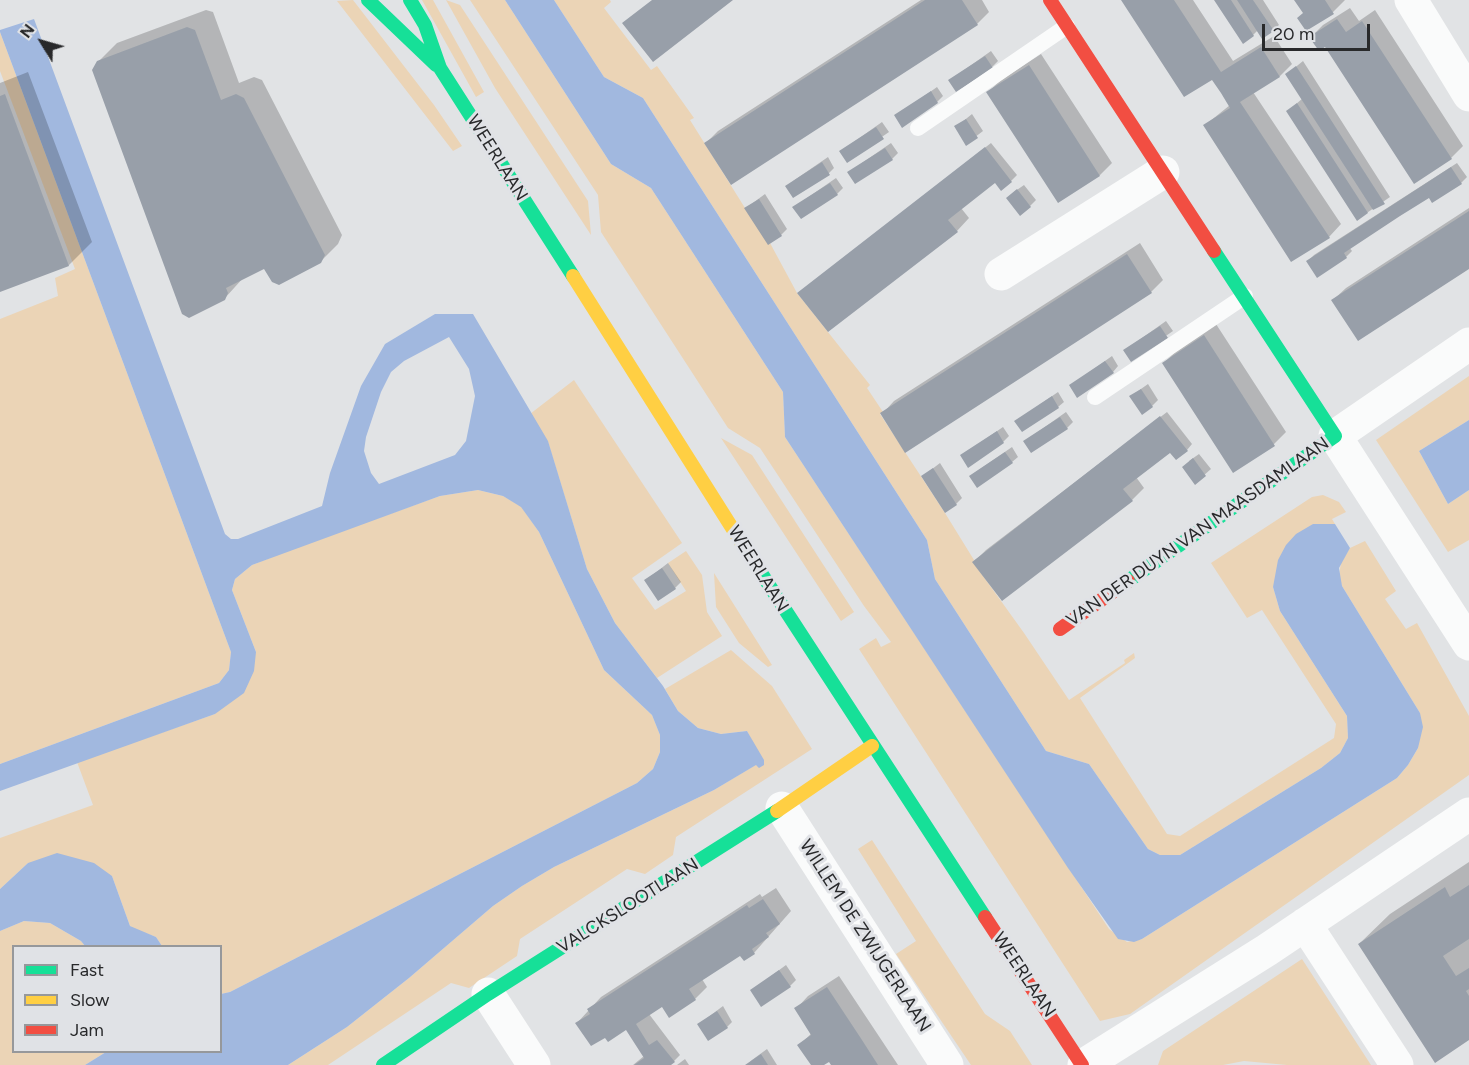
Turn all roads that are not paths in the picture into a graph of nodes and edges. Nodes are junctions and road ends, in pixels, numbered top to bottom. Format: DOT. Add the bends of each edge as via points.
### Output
graph roads {
  1 [pos="368,0"];
  2 [pos="410,0"];
  3 [pos="1050,0"];
  4 [pos="1411,0"];
  5 [pos="1067,26"];
  6 [pos="440,68"];
  7 [pos="1469,95"];
  8 [pos="918,128"];
  9 [pos="1163,172"];
  10 [pos="1001,274"];
  11 [pos="1245,297"];
  12 [pos="1469,344"];
  13 [pos="1095,397"];
  14 [pos="1335,436"];
  15 [pos="1060,629"];
  16 [pos="1469,644"];
  17 [pos="872,746"];
  18 [pos="782,808"];
  19 [pos="1469,814"];
  20 [pos="1305,924"];
  21 [pos="488,994"];
  22 [pos="383,1065"];
  23 [pos="534,1065"];
  24 [pos="947,1065"];
  25 [pos="1083,1065"];
  26 [pos="1398,1065"];
  1 -- 6 [label="main road, WEERLAAN"];
  2 -- 6 [label="main road, WEERLAAN" via="425,25"];
  3 -- 5 [label="main road, VAN DER DUYN VAN MAASDAMLAAN"];
  4 -- 7 [label="street"];
  5 -- 8 [label="lane"];
  5 -- 9 [label="main road, VAN DER DUYN VAN MAASDAMLAAN"];
  6 -- 17 [label="main road, WEERLAAN"];
  9 -- 10 [label="street"];
  9 -- 11 [label="main road, VAN DER DUYN VAN MAASDAMLAAN"];
  11 -- 13 [label="lane"];
  11 -- 14 [label="main road, VAN DER DUYN VAN MAASDAMLAAN"];
  12 -- 14 [label="street"];
  14 -- 15 [label="main road, VAN DER DUYN VAN MAASDAMLAAN"];
  14 -- 16 [label="street, VAN DER DUYN VAN MAASDAMLAAN"];
  17 -- 18 [label="main road, VALCKSLOOTLAAN"];
  17 -- 25 [label="main road, WEERLAAN"];
  18 -- 21 [label="main road, VALCKSLOOTLAAN"];
  18 -- 24 [label="street, WILLEM DE ZWIJGERLAAN"];
  19 -- 20 [label="street"];
  20 -- 25 [label="street"];
  20 -- 26 [label="street"];
  21 -- 22 [label="main road, VALCKSLOOTLAAN"];
  21 -- 23 [label="street"];
}
